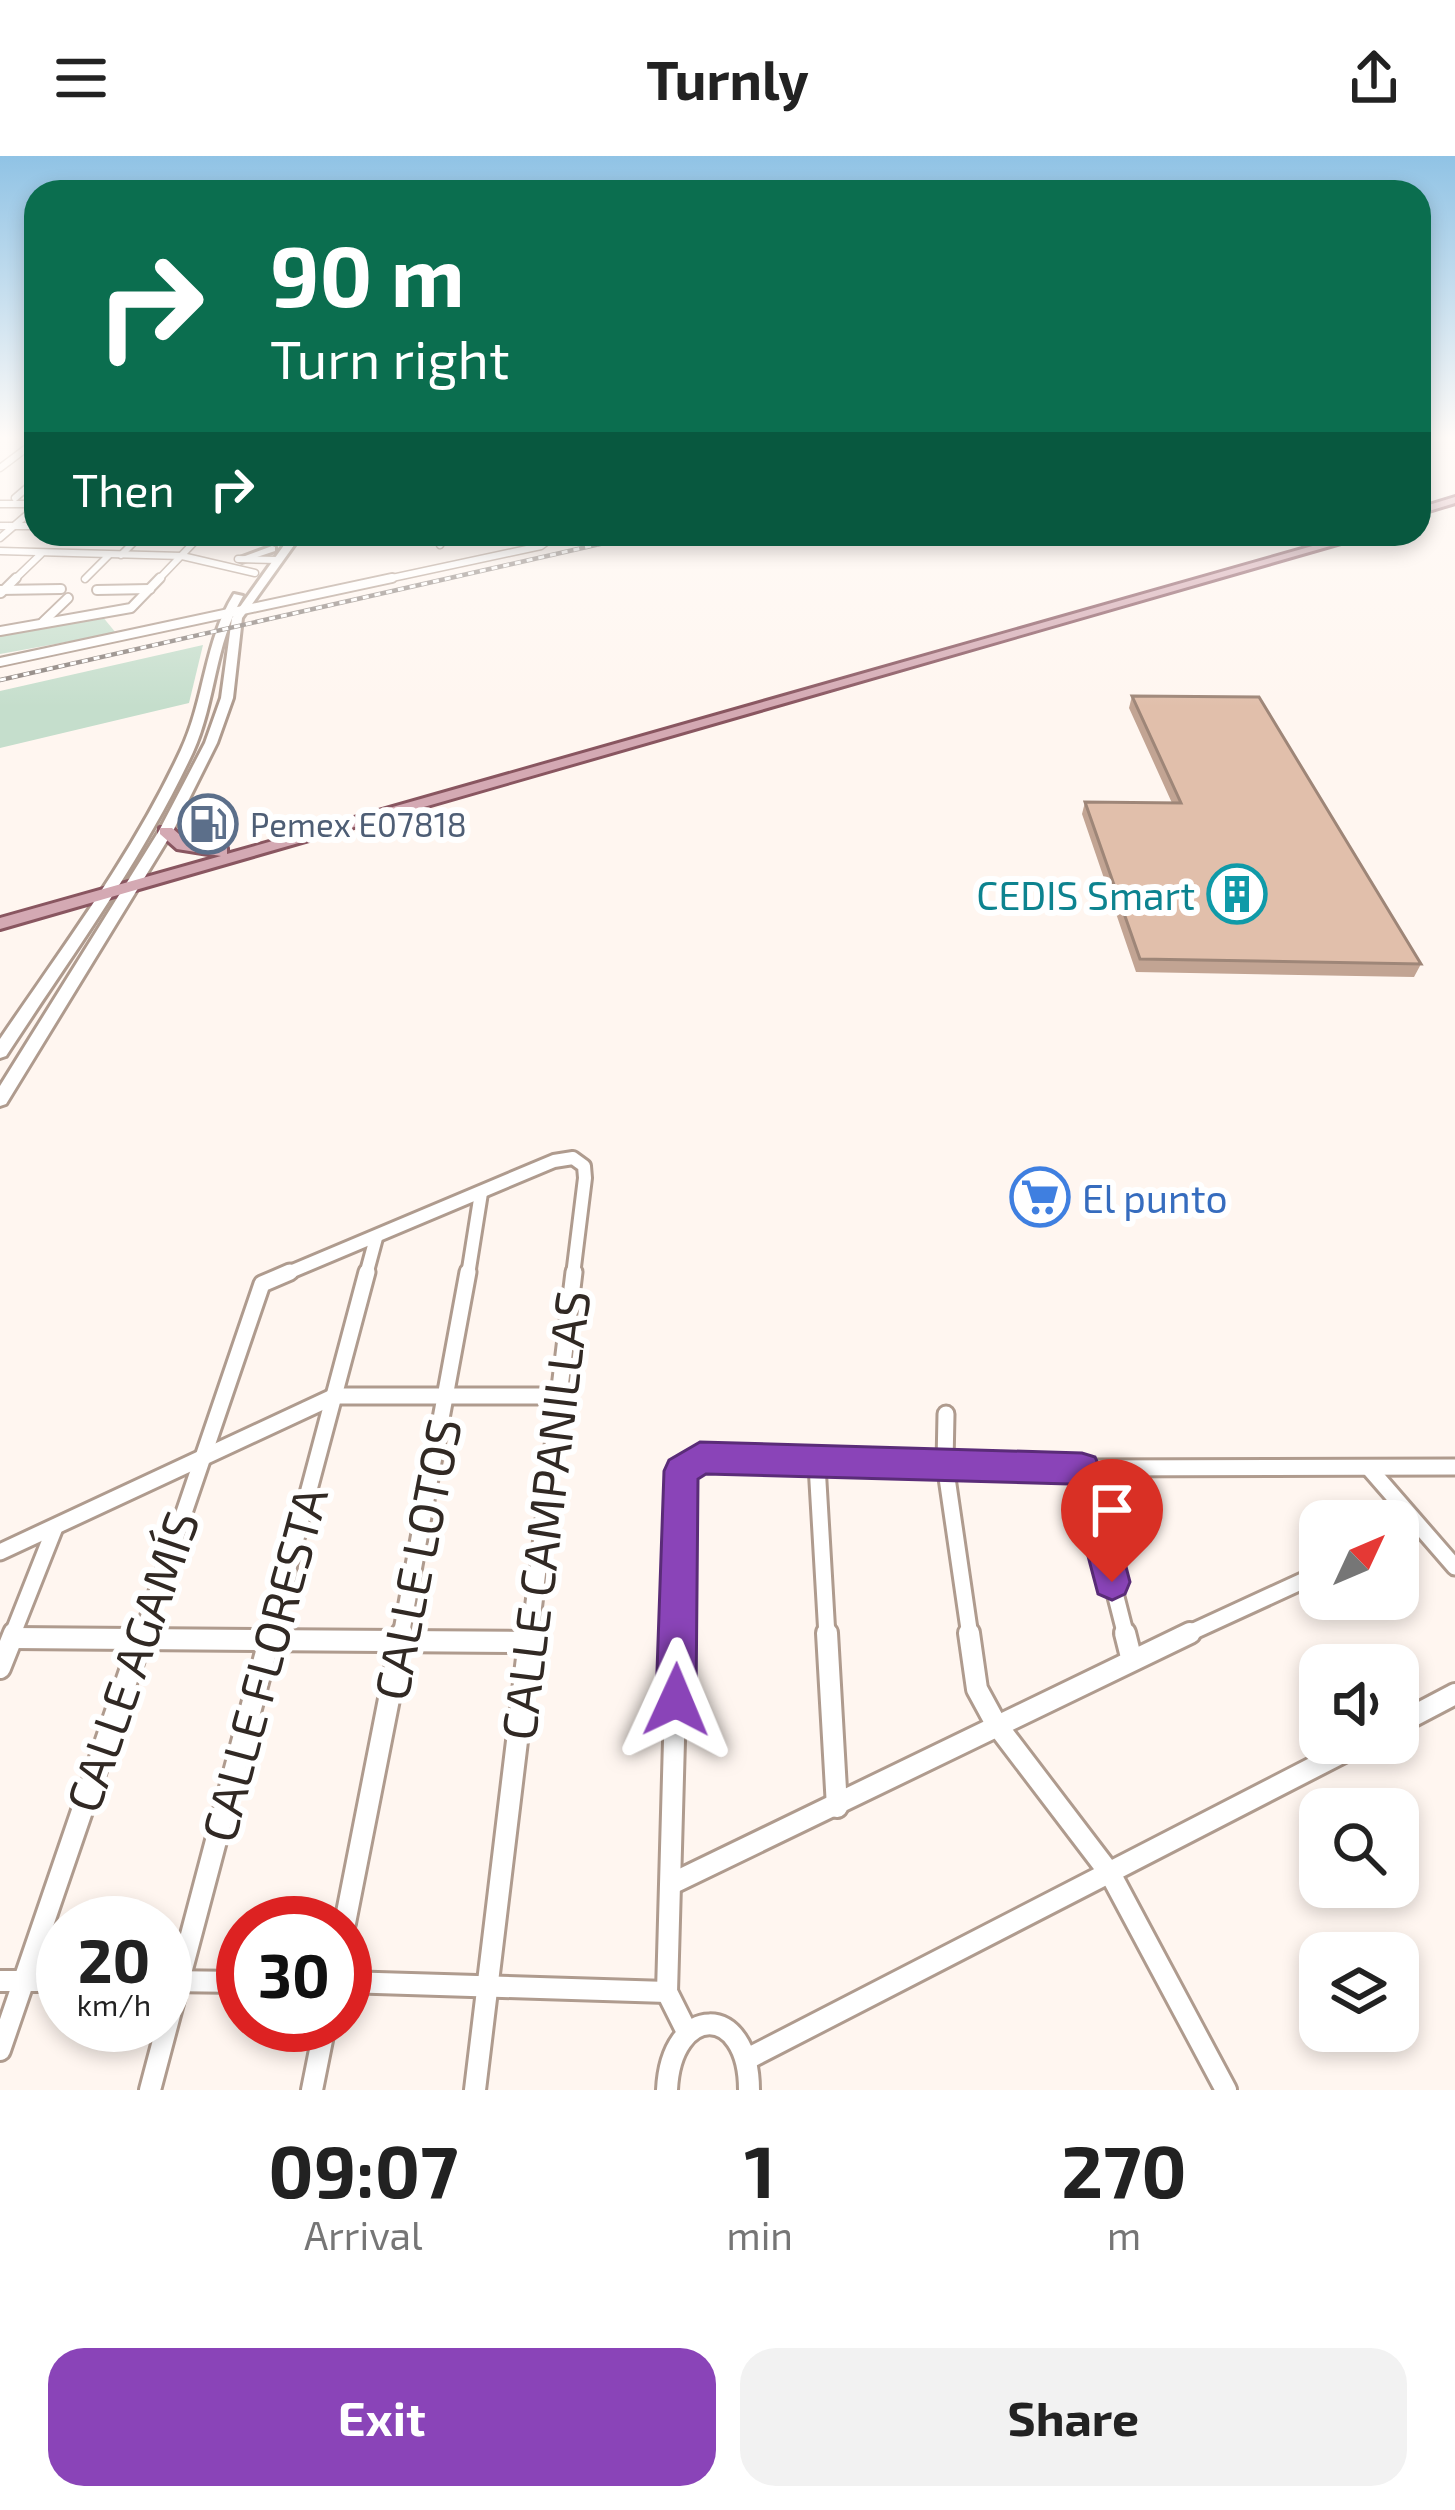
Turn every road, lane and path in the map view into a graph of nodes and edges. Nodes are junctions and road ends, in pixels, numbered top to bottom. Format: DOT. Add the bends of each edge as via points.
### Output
graph roads {
  1 [pos="13,526"];
  2 [pos="0,538"];
  3 [pos="131,546"];
  4 [pos="191,546"];
  5 [pos="277,546"];
  6 [pos="283,546"];
  7 [pos="541,546"];
  8 [pos="1298,546"];
  9 [pos="1321,546"];
  10 [pos="0,551"];
  11 [pos="41,554"];
  12 [pos="109,555"];
  13 [pos="122,555"];
  14 [pos="182,556"];
  15 [pos="272,556"];
  16 [pos="207,559"];
  17 [pos="242,559"];
  18 [pos="255,573"];
  19 [pos="85,579"];
  20 [pos="61,590"];
  21 [pos="97,590"];
  22 [pos="150,590"];
  23 [pos="1,591"];
  24 [pos="68,598"];
  25 [pos="1110,603"];
  26 [pos="230,620"];
  27 [pos="43,622"];
  28 [pos="0,632"];
  29 [pos="0,662"];
  30 [pos="166,831"];
  31 [pos="221,851"];
  32 [pos="142,870"];
  33 [pos="122,883"];
  34 [pos="105,894"];
  35 [pos="0,910"];
  36 [pos="0,924"];
  37 [pos="57,965"];
  38 [pos="79,966"];
  39 [pos="0,1052"];
  40 [pos="0,1100"];
  41 [pos="481,1193"];
  42 [pos="376,1238"];
  43 [pos="271,1278"];
  44 [pos="334,1396"];
  45 [pos="558,1396"];
  46 [pos="448,1397"];
  47 [pos="946,1414"];
  48 [pos="199,1460"];
  49 [pos="945,1464"];
  50 [pos="818,1465"];
  51 [pos="1455,1467"];
  52 [pos="1082,1468"];
  53 [pos="1369,1468"];
  54 [pos="1420,1528"];
  55 [pos="54,1530"];
  56 [pos="0,1552"];
  57 [pos="1455,1567"];
  58 [pos="1299,1582"];
  59 [pos="138,1636"];
  60 [pos="13,1638"];
  61 [pos="269,1640"];
  62 [pos="401,1640"];
  63 [pos="526,1642"];
  64 [pos="1131,1657"];
  65 [pos="0,1668"];
  66 [pos="1455,1694"];
  67 [pos="1419,1713"];
  68 [pos="996,1724"];
  69 [pos="1321,1764"];
  70 [pos="837,1807"];
  71 [pos="1111,1875"];
  72 [pos="671,1884"];
  73 [pos="350,1896"];
  74 [pos="192,1911"];
  75 [pos="0,1981"];
  76 [pos="23,1981"];
  77 [pos="36,1981"];
  78 [pos="372,1982"];
  79 [pos="490,1983"];
  80 [pos="667,1992"];
  81 [pos="686,2030"];
  82 [pos="0,2050"];
  83 [pos="158,2052"];
  84 [pos="320,2052"];
  85 [pos="749,2058"];
  86 [pos="150,2090"];
  87 [pos="312,2090"];
  88 [pos="475,2090"];
  89 [pos="668,2090"];
  90 [pos="749,2090"];
  91 [pos="1226,2090"];
  1 -- 2 [label="street"];
  3 -- 13 [label="street"];
  4 -- 14 [label="street"];
  5 -- 15 [label="main road"];
  6 -- 15 [label="main road"];
  7 -- 26 [label="street"];
  8 -- 25 [label="main road"];
  9 -- 25 [label="main road"];
  10 -- 11 [label="street"];
  11 -- 12 [label="street"];
  11 -- 23 [label="street"];
  12 -- 13 [label="street"];
  12 -- 19 [label="street"];
  13 -- 14 [label="street"];
  14 -- 16 [label="street"];
  14 -- 22 [label="street"];
  15 -- 17 [label="main road"];
  15 -- 18 [label="main road"];
  15 -- 26 [label="main road"];
  16 -- 17 [label="street"];
  16 -- 18 [label="street"];
  18 -- 26 [label="main road"];
  20 -- 23 [label="street"];
  21 -- 22 [label="street"];
  22 -- 27 [label="street" via="129,609"];
  24 -- 27 [label="street"];
  25 -- 31 [label="main road"];
  25 -- 33 [label="main road"];
  26 -- 29 [label="street"];
  26 -- 30 [label="main road" via="227,698"];
  26 -- 33 [label="main road" via="191,743"];
  27 -- 28 [label="street"];
  30 -- 31 [label="main road" via="183,846"];
  30 -- 32 [label="main road"];
  31 -- 32 [label="main road"];
  32 -- 33 [label="main road"];
  33 -- 34 [label="main road"];
  33 -- 35 [label="main road"];
  33 -- 38 [label="main road"];
  34 -- 36 [label="main road"];
  34 -- 37 [label="main road"];
  37 -- 38 [label="main road"];
  37 -- 39 [label="main road"];
  38 -- 40 [label="main road"];
  41 -- 42 [label="street, CALLE CAMPANILLAS"];
  41 -- 45 [label="street, CALLE CAMPANILLAS" via="554,1161 573,1158 584,1166"];
  41 -- 46 [label="street, CALLE LOTOS"];
  42 -- 43 [label="street, CALLE CAMPANILLAS"];
  42 -- 44 [label="street, CALLE FLORESTA"];
  43 -- 48 [label="street, CALLE AGAMÍS" via="259,1289"];
  44 -- 46 [label="street"];
  44 -- 48 [label="street"];
  44 -- 61 [label="street, CALLE FLORESTA"];
  45 -- 46 [label="street"];
  45 -- 63 [label="street, CALLE CAMPANILLAS"];
  46 -- 62 [label="street, CALLE LOTOS"];
  47 -- 49 [label="street"];
  48 -- 55 [label="street"];
  48 -- 59 [label="street, CALLE AGAMÍS"];
  49 -- 50 [label="street"];
  49 -- 52 [label="street"];
  49 -- 68 [label="street" via="977,1689"];
  50 -- 70 [label="street"];
  50 -- 72 [label="street" via="700,1458 681,1471"];
  51 -- 53 [label="street"];
  52 -- 53 [label="street"];
  52 -- 64 [label="street"];
  53 -- 54 [label="street"];
  54 -- 57 [label="street"];
  55 -- 56 [label="street"];
  55 -- 60 [label="street"];
  58 -- 64 [label="street"];
  59 -- 60 [label="street"];
  59 -- 61 [label="street"];
  59 -- 76 [label="street, CALLE AGAMÍS"];
  60 -- 65 [label="street"];
  61 -- 62 [label="street"];
  61 -- 74 [label="street, CALLE FLORESTA"];
  62 -- 63 [label="street"];
  62 -- 73 [label="street, CALLE LOTOS"];
  63 -- 79 [label="street, CALLE CAMPANILLAS"];
  64 -- 68 [label="street"];
  66 -- 67 [label="street"];
  68 -- 70 [label="street"];
  68 -- 71 [label="street"];
  69 -- 71 [label="street"];
  70 -- 72 [label="street"];
  71 -- 85 [label="street"];
  71 -- 91 [label="street"];
  72 -- 80 [label="street"];
  75 -- 76 [label="street"];
  76 -- 77 [label="street"];
  76 -- 82 [label="street, CALLE AGAMÍS"];
  78 -- 79 [label="street"];
  79 -- 80 [label="street"];
  79 -- 88 [label="street, CALLE CAMPANILLAS"];
  80 -- 81 [label="street"];
  81 -- 85 [label="street" via="724,2025"];
  81 -- 89 [label="street" via="669,2056"];
  83 -- 86 [label="street, CALLE FLORESTA"];
  84 -- 87 [label="street"];
  85 -- 90 [label="street"];
}
